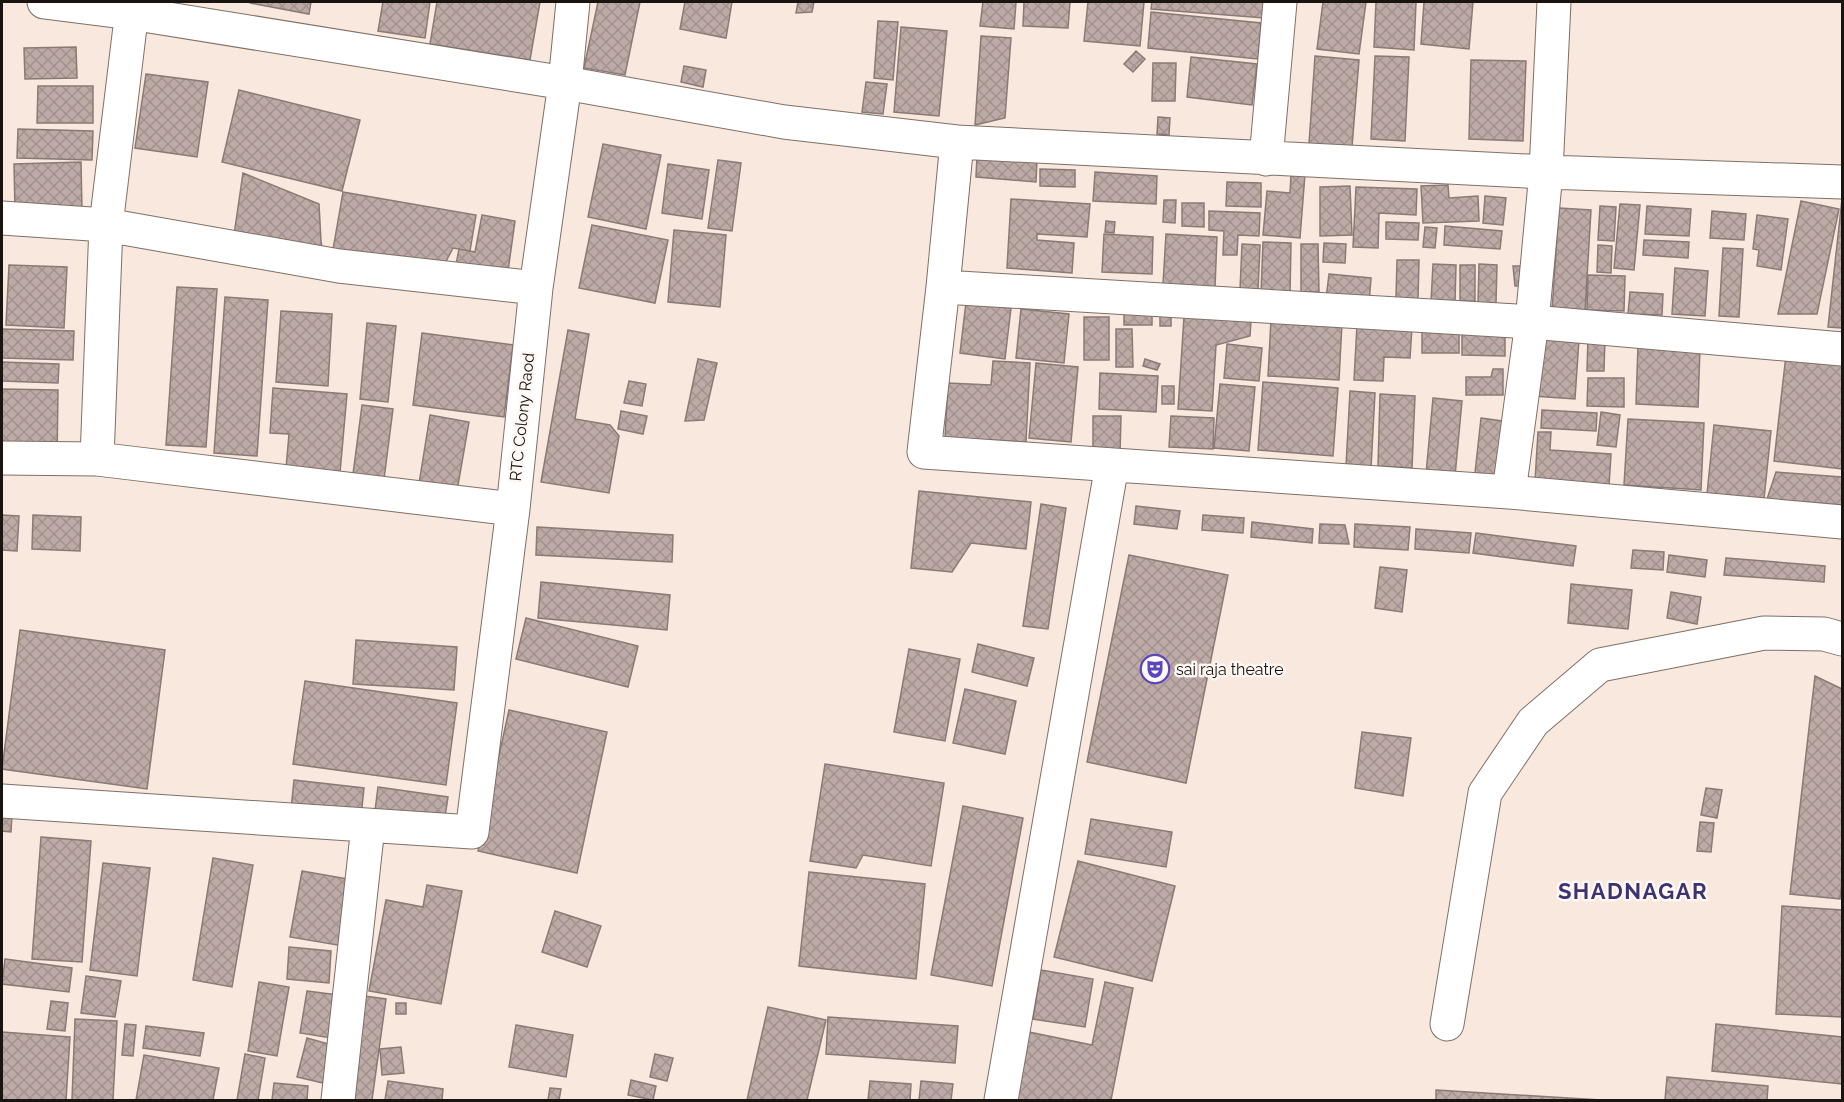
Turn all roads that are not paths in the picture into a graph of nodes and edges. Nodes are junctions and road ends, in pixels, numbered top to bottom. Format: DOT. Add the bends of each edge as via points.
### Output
graph roads {
  1 [pos="44,2"];
  2 [pos="573,2"];
  3 [pos="1280,2"];
  4 [pos="1554,2"];
  5 [pos="132,7"];
  6 [pos="566,83"];
  7 [pos="957,142"];
  8 [pos="1266,159"];
  9 [pos="1546,172"];
  10 [pos="1842,182"];
  11 [pos="2,218"];
  12 [pos="106,225"];
  13 [pos="943,287"];
  14 [pos="536,288"];
  15 [pos="1532,322"];
  16 [pos="1842,349"];
  17 [pos="2,458"];
  18 [pos="97,459"];
  19 [pos="1112,465"];
  20 [pos="1509,492"];
  21 [pos="513,509"];
  22 [pos="1842,522"];
  23 [pos="1842,639"];
  24 [pos="2,801"];
  25 [pos="368,826"];
  26 [pos="1447,1024"];
  27 [pos="338,1101"];
  28 [pos="1000,1101"];
  1 -- 5 [label="street"];
  2 -- 6 [label="street, RTC Colony Raod"];
  3 -- 8 [label="street"];
  4 -- 9 [label="street"];
  5 -- 6 [label="street"];
  5 -- 12 [label="street"];
  6 -- 7 [label="street" via="783,122"];
  6 -- 14 [label="street, RTC Colony Raod"];
  7 -- 8 [label="street"];
  7 -- 13 [label="street"];
  8 -- 9 [label="street"];
  9 -- 10 [label="street"];
  9 -- 15 [label="street"];
  11 -- 12 [label="street"];
  12 -- 14 [label="street" via="339,266"];
  12 -- 18 [label="street"];
  13 -- 15 [label="street"];
  13 -- 19 [label="street" via="924,452"];
  14 -- 21 [label="street, RTC Colony Raod"];
  15 -- 16 [label="street"];
  15 -- 20 [label="street"];
  17 -- 18 [label="street"];
  18 -- 21 [label="street"];
  19 -- 20 [label="street"];
  19 -- 28 [label="street"];
  20 -- 22 [label="street"];
  21 -- 25 [label="street, RTC Colony Raod" via="472,832"];
  23 -- 26 [label="street" via="1824,634 1764,633 1600,665 1533,722 1485,793"];
  24 -- 25 [label="street"];
  25 -- 27 [label="street"];
}
